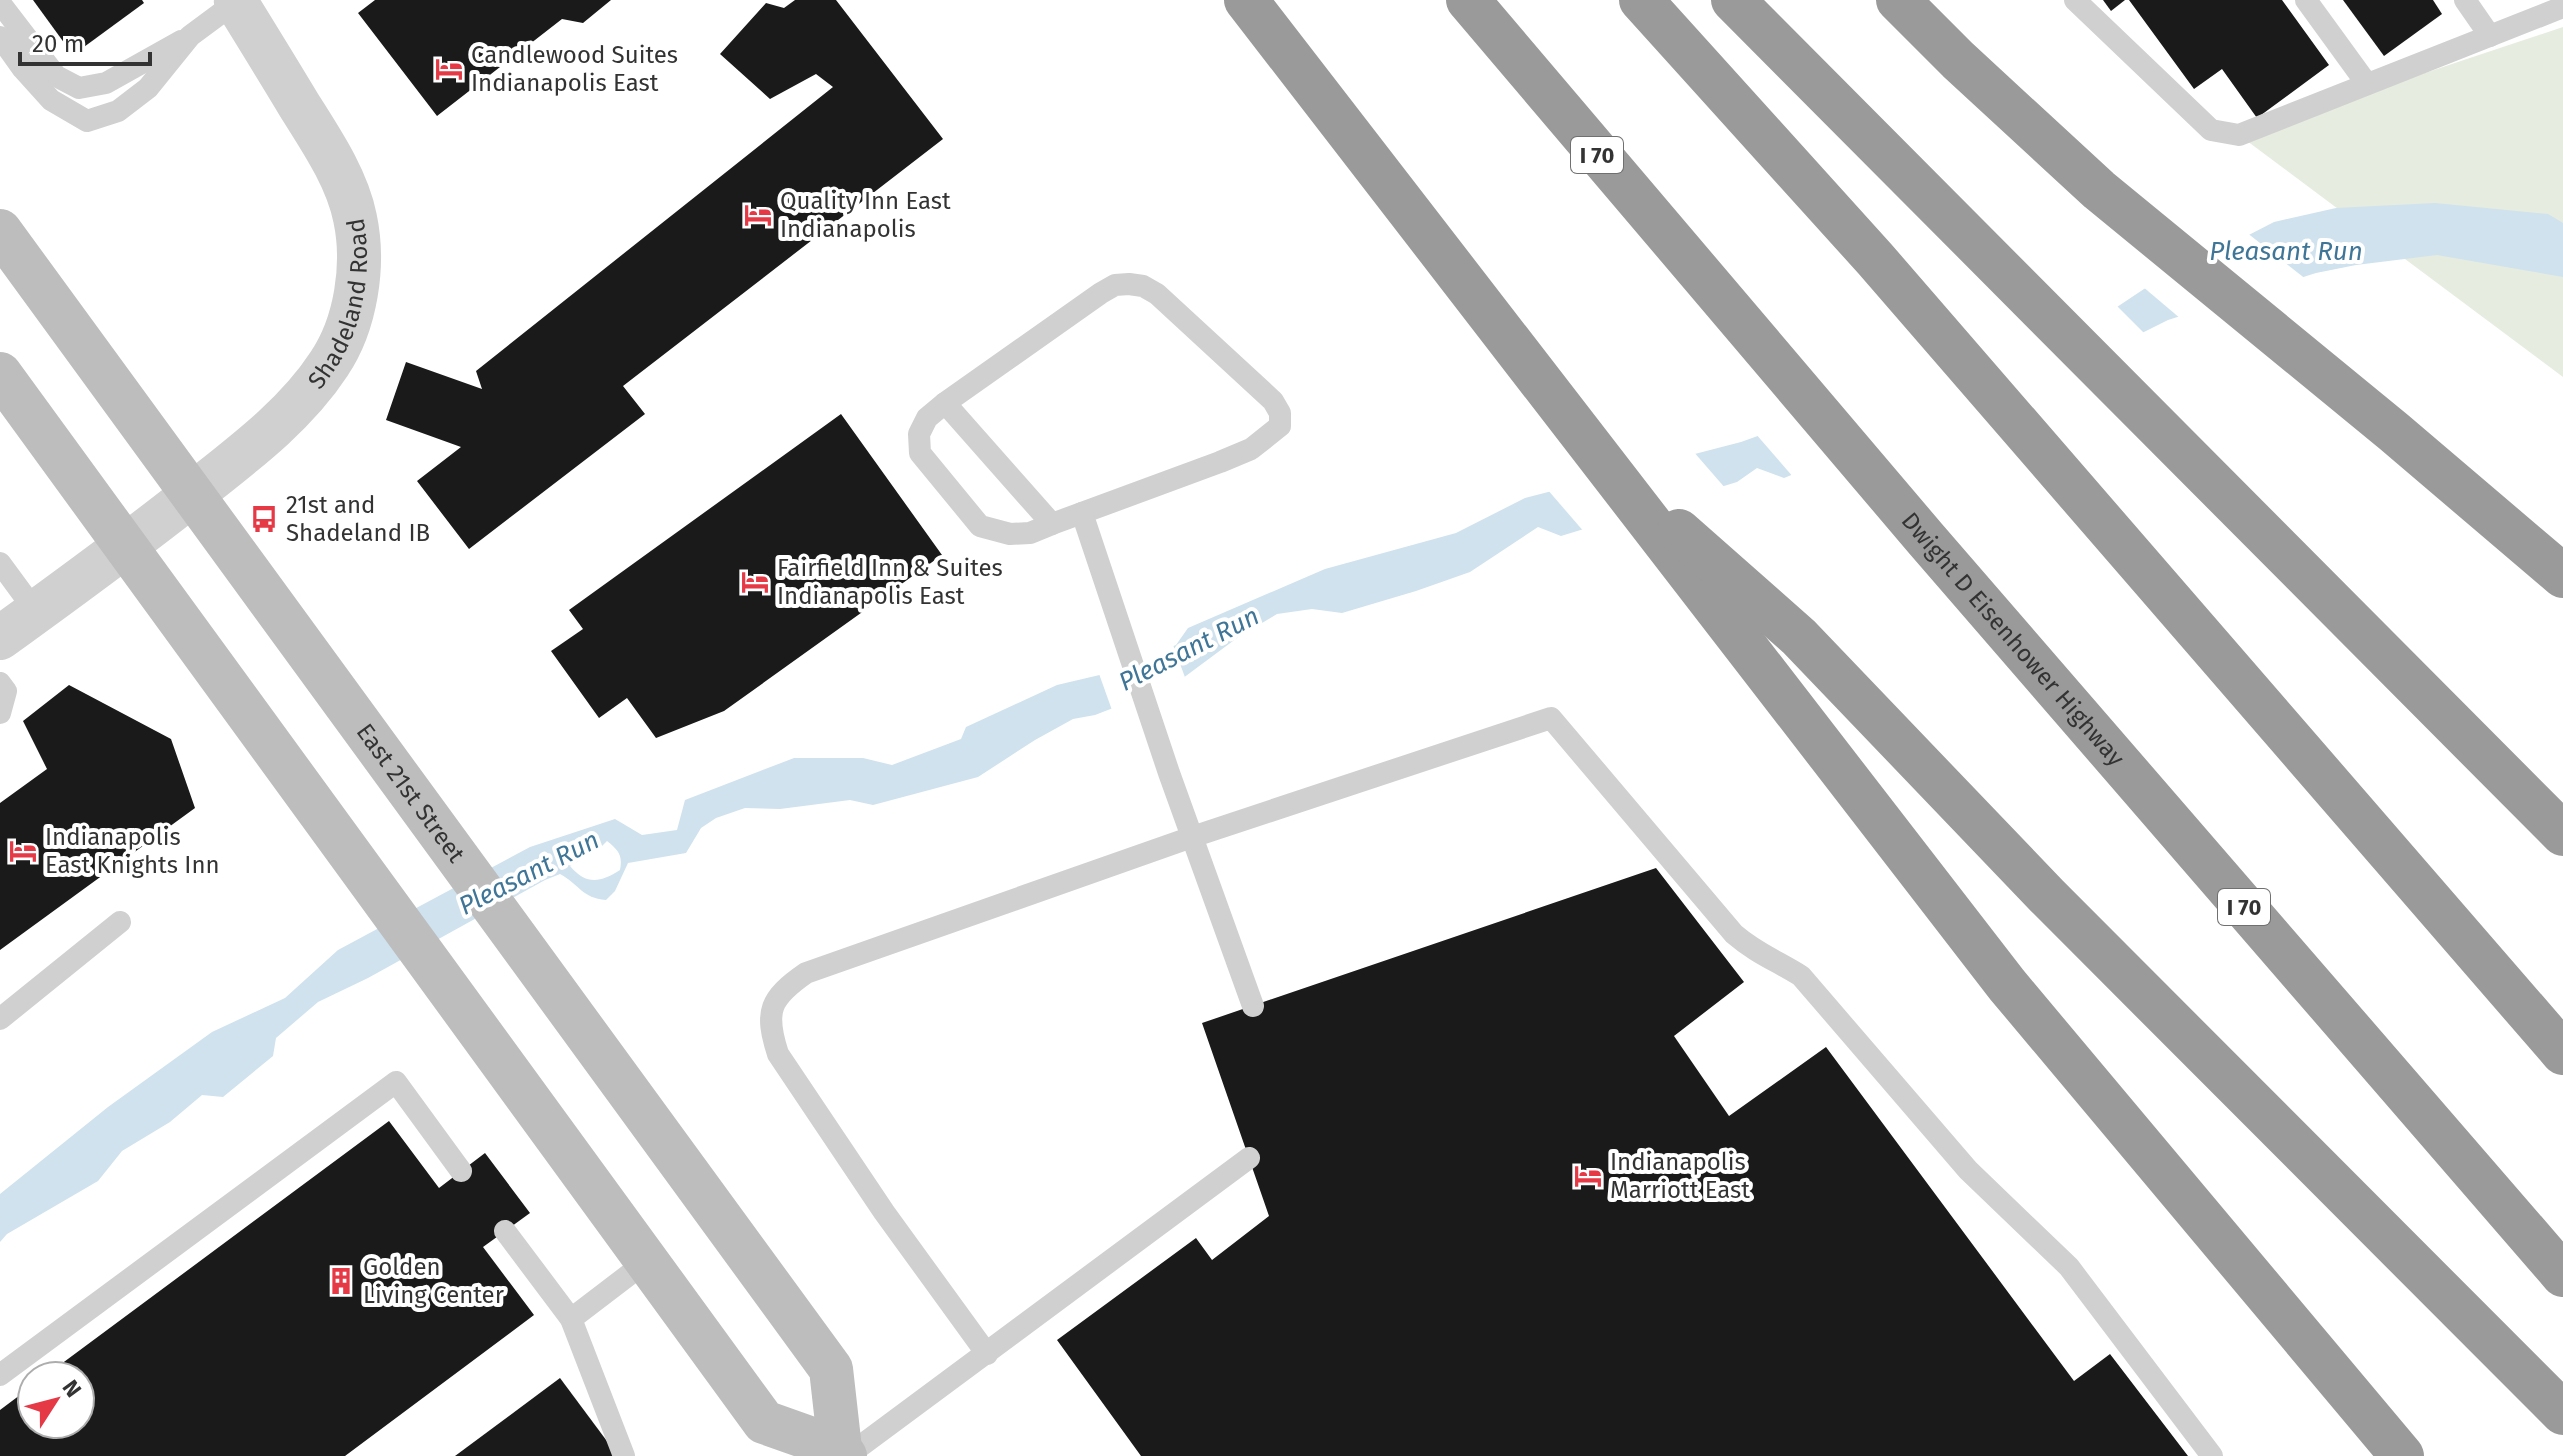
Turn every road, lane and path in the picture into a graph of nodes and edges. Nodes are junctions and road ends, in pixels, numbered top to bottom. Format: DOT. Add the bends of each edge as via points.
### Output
graph roads {
  1 [pos="1246,0"];
  2 [pos="1468,0"];
  3 [pos="1641,0"];
  4 [pos="1733,0"];
  5 [pos="1898,0"];
  6 [pos="2075,0"];
  7 [pos="2306,0"];
  8 [pos="2465,0"];
  9 [pos="236,1"];
  10 [pos="0,3"];
  11 [pos="2563,7"];
  12 [pos="190,36"];
  13 [pos="2490,36"];
  14 [pos="0,37"];
  15 [pos="2367,84"];
  16 [pos="0,231"];
  17 [pos="0,374"];
  18 [pos="945,403"];
  19 [pos="2394,432"];
  20 [pos="177,507"];
  21 [pos="1082,513"];
  22 [pos="1052,524"];
  23 [pos="2563,544"];
  24 [pos="126,546"];
  25 [pos="0,563"];
  26 [pos="2563,576"];
  27 [pos="1732,600"];
  28 [pos="36,612"];
  29 [pos="0,638"];
  30 [pos="0,683"];
  31 [pos="0,713"];
  32 [pos="2563,834"];
  33 [pos="1192,837"];
  34 [pos="120,922"];
  35 [pos="1253,1006"];
  36 [pos="0,1019"];
  37 [pos="2563,1053"];
  38 [pos="1249,1158"];
  39 [pos="461,1171"];
  40 [pos="505,1231"];
  41 [pos="647,1261"];
  42 [pos="2563,1275"];
  43 [pos="571,1319"];
  44 [pos="987,1354"];
  45 [pos="0,1375"];
  46 [pos="2563,1413"];
  47 [pos="2398,1452"];
  48 [pos="844,1454"];
  49 [pos="624,1456"];
  50 [pos="2212,1456"];
  1 -- 27 [label="highway" via="1613,474"];
  2 -- 42 [label="highway, Dwight D Eisenhower Highway / I 70"];
  3 -- 37 [label="highway" via="1875,259"];
  4 -- 32 [label="highway"];
  5 -- 19 [label="highway" via="2099,190"];
  6 -- 15 [label="lane" via="2211,130 2239,135"];
  7 -- 15 [label="lane"];
  8 -- 13 [label="lane"];
  9 -- 12 [label="lane"];
  9 -- 20 [label="street, Shadeland Road" via="348,191 355,219 355,301 343,336 302,401"];
  10 -- 12 [label="lane" via="56,76 79,88 106,83"];
  11 -- 13 [label="lane"];
  12 -- 14 [label="lane" via="148,88 118,111 87,121 51,100"];
  13 -- 15 [label="lane"];
  16 -- 20 [label="main road, East 21st Street"];
  17 -- 24 [label="main road"];
  18 -- 21 [label="lane" via="1101,293 1129,284 1157,294 1280,413 1280,426 1251,449"];
  18 -- 22 [label="lane"];
  18 -- 22 [label="lane" via="927,418 919,434 920,453 980,526 1010,534"];
  19 -- 23 [label="highway"];
  19 -- 26 [label="highway"];
  20 -- 24 [label="street, Shadeland Road"];
  20 -- 48 [label="main road, East 21st Street" via="441,832 831,1369"];
  21 -- 22 [label="lane"];
  21 -- 33 [label="lane"];
  24 -- 28 [label="street, Shadeland Road"];
  24 -- 41 [label="main road"];
  25 -- 28 [label="lane"];
  27 -- 46 [label="highway" via="1799,637 2047,896"];
  27 -- 47 [label="highway" via="2007,985"];
  28 -- 29 [label="street, Shadeland Road"];
  30 -- 31 [label="lane" via="6,691"];
  33 -- 35 [label="lane"];
  33 -- 44 [label="lane" via="806,973 773,1003 771,1032 778,1054"];
  33 -- 50 [label="lane" via="1551,718 1734,934 1757,954 1801,976 1968,1170 2069,1267"];
  34 -- 36 [label="lane"];
  38 -- 44 [label="lane"];
  39 -- 45 [label="lane" via="396,1082"];
  40 -- 43 [label="lane"];
  41 -- 43 [label="lane"];
  41 -- 48 [label="main road" via="764,1422"];
  43 -- 49 [label="lane"];
  44 -- 48 [label="lane"];
}
